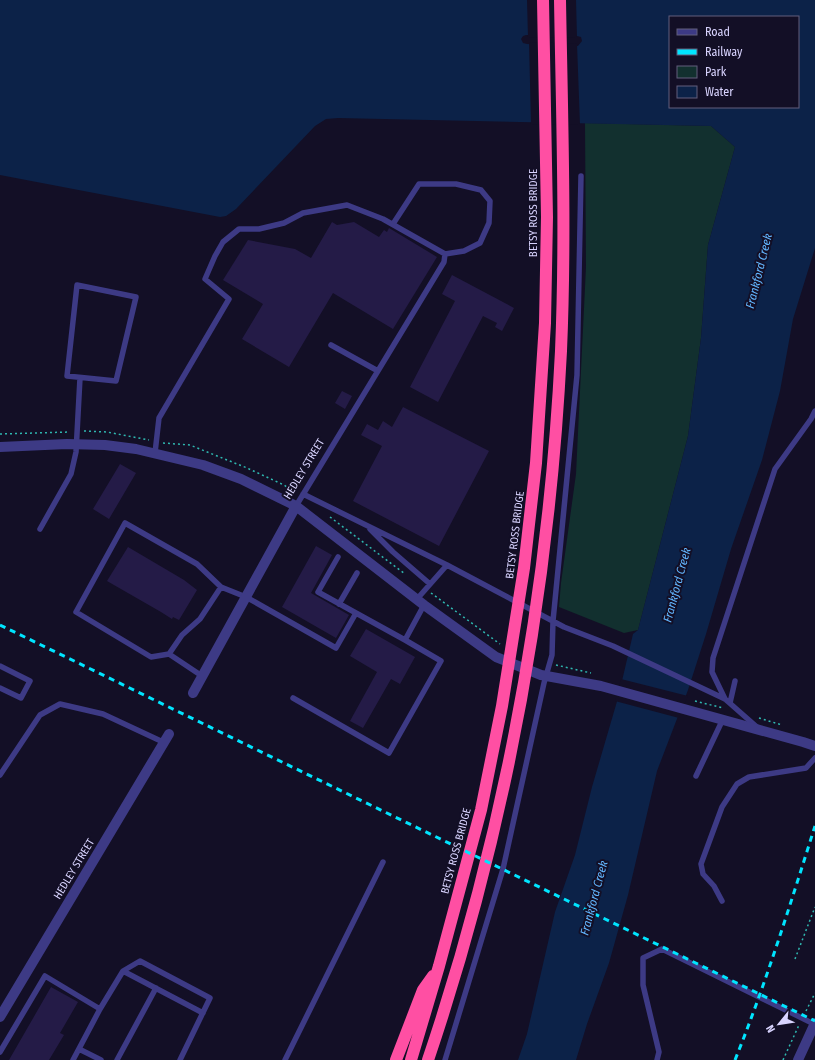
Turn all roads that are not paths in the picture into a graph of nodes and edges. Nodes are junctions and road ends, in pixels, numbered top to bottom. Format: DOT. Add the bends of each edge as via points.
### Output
graph roads {
  1 [pos="543,0"];
  2 [pos="560,0"];
  3 [pos="581,176"];
  4 [pos="393,224"];
  5 [pos="445,254"];
  6 [pos="331,345"];
  7 [pos="378,371"];
  8 [pos="80,378"];
  9 [pos="815,411"];
  10 [pos="76,444"];
  11 [pos="0,447"];
  12 [pos="155,454"];
  13 [pos="303,494"];
  14 [pos="296,506"];
  15 [pos="366,525"];
  16 [pos="40,529"];
  17 [pos="338,557"];
  18 [pos="447,565"];
  19 [pos="357,573"];
  20 [pos="430,584"];
  21 [pos="221,587"];
  22 [pos="246,597"];
  23 [pos="420,602"];
  24 [pos="339,604"];
  25 [pos="356,613"];
  26 [pos="553,621"];
  27 [pos="404,640"];
  28 [pos="169,654"];
  29 [pos="0,666"];
  30 [pos="202,676"];
  31 [pos="546,676"];
  32 [pos="735,681"];
  33 [pos="0,688"];
  34 [pos="193,692"];
  35 [pos="293,698"];
  36 [pos="727,701"];
  37 [pos="723,719"];
  38 [pos="761,730"];
  39 [pos="166,738"];
  40 [pos="815,746"];
  41 [pos="815,758"];
  42 [pos="0,775"];
  43 [pos="696,776"];
  44 [pos="383,862"];
  45 [pos="722,900"];
  46 [pos="439,966"];
  47 [pos="123,971"];
  48 [pos="156,988"];
  49 [pos="100,1009"];
  50 [pos="203,1013"];
  51 [pos="0,1017"];
  52 [pos="815,1024"];
  53 [pos="435,1041"];
  54 [pos="79,1049"];
  55 [pos="0,1052"];
  56 [pos="73,1060"];
  57 [pos="101,1060"];
  58 [pos="117,1060"];
  59 [pos="180,1060"];
  60 [pos="285,1060"];
  61 [pos="396,1060"];
  62 [pos="411,1060"];
  63 [pos="428,1060"];
  64 [pos="432,1060"];
  65 [pos="445,1060"];
  66 [pos="657,1060"];
  67 [pos="798,1060"];
  1 -- 46 [label="highway, BETSY ROSS BRIDGE" via="546,281 544,358 532,498 520,601 500,720 481,810"];
  2 -- 53 [label="highway" via="563,281 559,386 546,531 525,673 503,790 483,874"];
  3 -- 26 [label="lane" via="577,375"];
  4 -- 5 [label="lane"];
  4 -- 5 [label="lane" via="419,184 456,184 481,190 490,201 489,223 480,243 464,251"];
  4 -- 12 [label="lane" via="347,204 303,213 284,223 260,229 239,229 223,242 205,279 229,299 159,418"];
  5 -- 7 [label="lane, HEDLEY STREET" via="444,262"];
  6 -- 7 [label="lane"];
  7 -- 13 [label="lane, HEDLEY STREET"];
  8 -- 8 [label="lane" via="116,381 136,297 77,285 67,376"];
  8 -- 10 [label="lane"];
  9 -- 36 [label="lane" via="775,469 713,658 712,672"];
  10 -- 11 [label="street"];
  10 -- 12 [label="street" via="105,445"];
  10 -- 16 [label="lane" via="71,474"];
  12 -- 14 [label="street" via="203,465 240,479"];
  13 -- 14 [label="lane, HEDLEY STREET"];
  13 -- 15 [label="lane"];
  14 -- 22 [label="street, HEDLEY STREET"];
  14 -- 23 [label="street"];
  15 -- 18 [label="lane"];
  15 -- 20 [label="lane"];
  17 -- 24 [label="lane" via="318,592"];
  18 -- 20 [label="lane"];
  18 -- 26 [label="lane"];
  19 -- 24 [label="lane"];
  20 -- 23 [label="lane"];
  21 -- 22 [label="lane"];
  21 -- 28 [label="lane" via="200,619 182,635"];
  21 -- 28 [label="lane" via="197,564 126,523 76,612 151,656"];
  22 -- 25 [label="lane" via="336,648"];
  22 -- 30 [label="street, HEDLEY STREET"];
  23 -- 27 [label="lane"];
  23 -- 31 [label="street" via="496,657"];
  24 -- 25 [label="lane"];
  25 -- 27 [label="lane"];
  26 -- 31 [label="lane" via="552,655"];
  26 -- 36 [label="lane" via="613,646"];
  27 -- 35 [label="lane" via="441,661 390,753"];
  28 -- 30 [label="lane"];
  29 -- 33 [label="lane" via="30,681 21,698"];
  30 -- 34 [label="street, HEDLEY STREET"];
  31 -- 37 [label="street" via="693,706"];
  31 -- 65 [label="lane" via="503,869"];
  32 -- 36 [label="lane"];
  36 -- 38 [label="lane"];
  37 -- 38 [label="street"];
  37 -- 43 [label="lane"];
  38 -- 40 [label="street"];
  39 -- 42 [label="lane" via="103,714 60,704 40,715"];
  39 -- 51 [label="street, HEDLEY STREET"];
  41 -- 45 [label="lane" via="806,768 749,777 737,784 728,795 701,864 702,874 714,886"];
  44 -- 60 [label="lane"];
  46 -- 61 [label="highway" via="423,990"];
  46 -- 62 [label="highway, BETSY ROSS BRIDGE"];
  47 -- 48 [label="lane"];
  47 -- 49 [label="lane"];
  47 -- 50 [label="lane" via="140,961 210,998"];
  48 -- 50 [label="lane"];
  48 -- 58 [label="lane"];
  49 -- 54 [label="lane"];
  49 -- 55 [label="lane" via="45,976"];
  50 -- 59 [label="lane"];
  52 -- 66 [label="lane" via="662,949 643,958 643,985 659,1052"];
  52 -- 67 [label="street"];
  53 -- 63 [label="highway"];
  53 -- 64 [label="highway"];
  54 -- 56 [label="lane"];
  54 -- 57 [label="lane"];
}
